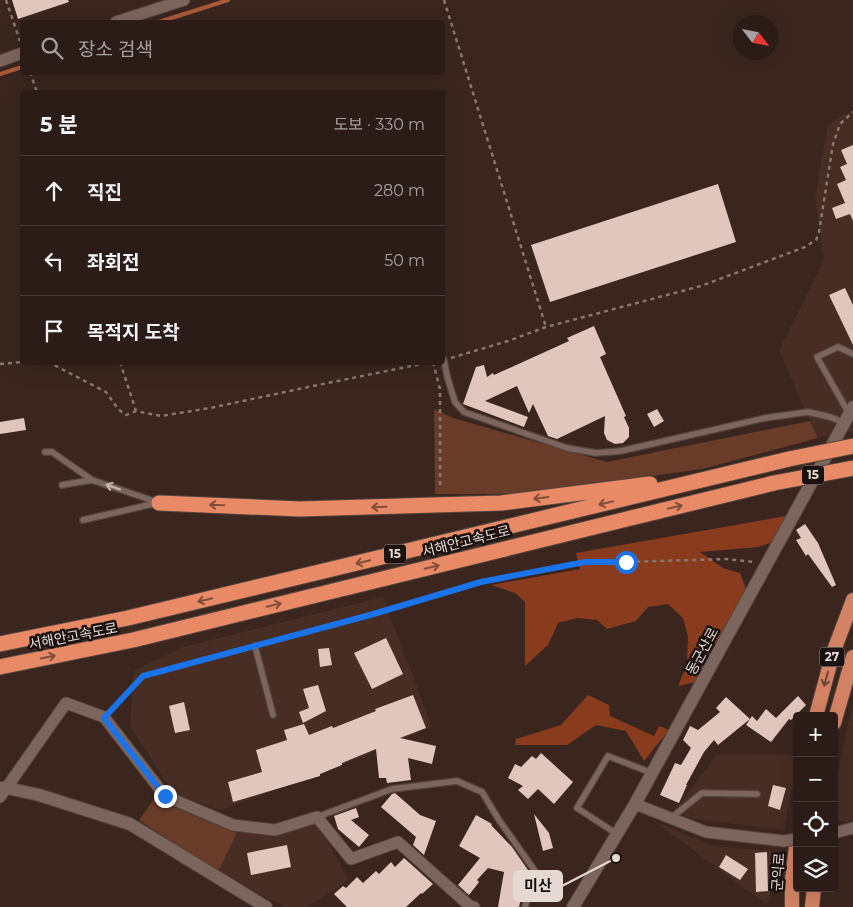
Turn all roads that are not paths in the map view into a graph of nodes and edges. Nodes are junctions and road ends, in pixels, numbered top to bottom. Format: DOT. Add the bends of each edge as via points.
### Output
graph roads {
  1 [pos="184,0"];
  2 [pos="122,20"];
  3 [pos="20,48"];
  4 [pos="0,60"];
  5 [pos="853,354"];
  6 [pos="445,364"];
  7 [pos="849,415"];
  8 [pos="853,446"];
  9 [pos="45,452"];
  10 [pos="853,468"];
  11 [pos="728,473"];
  12 [pos="92,480"];
  13 [pos="62,485"];
  14 [pos="159,503"];
  15 [pos="83,520"];
  16 [pos="853,600"];
  17 [pos="0,644"];
  18 [pos="255,646"];
  19 [pos="853,657"];
  20 [pos="0,667"];
  21 [pos="817,712"];
  22 [pos="837,712"];
  23 [pos="273,715"];
  24 [pos="652,772"];
  25 [pos="2,791"];
  26 [pos="757,794"];
  27 [pos="635,804"];
  28 [pos="318,817"];
  29 [pos="671,818"];
  30 [pos="617,834"];
  31 [pos="792,840"];
  32 [pos="814,892"];
  33 [pos="266,907"];
  34 [pos="474,907"];
  35 [pos="525,907"];
  36 [pos="573,907"];
  37 [pos="792,907"];
  38 [pos="812,907"];
  1 -- 2 [label="street"];
  3 -- 4 [label="street"];
  5 -- 7 [label="lane" via="838,347 817,357"];
  6 -- 7 [label="lane" via="454,402 464,412 567,448 596,453 621,451 765,418 808,412 830,417"];
  7 -- 24 [label="street, 동군산로"];
  8 -- 11 [label="highway, 서해안고속도로 / 15, bridge"];
  9 -- 12 [label="lane" via="52,452"];
  20 -- 10 [label="highway, 서해안고속도로 / 15, one-way, bridge" via="133,640 774,483"];
  11 -- 14 [label="highway, one-way" via="501,503 300,509"];
  11 -- 17 [label="highway, 서해안고속도로 / 15, one-way" via="128,618"];
  12 -- 13 [label="lane"];
  14 -- 12 [label="lane, one-way"];
  14 -- 15 [label="lane"];
  16 -- 21 [label="highway, 27, one-way" via="833,653"];
  18 -- 23 [label="lane"];
  19 -- 22 [label="highway, 27"];
  24 -- 27 [label="street, 동군산로"];
  24 -- 30 [label="lane" via="608,756 577,808"];
  25 -- 28 [label="street" via="66,703 104,718 165,796 234,825 275,830"];
  25 -- 33 [label="street" via="39,795 130,824"];
  26 -- 29 [label="lane" via="702,793"];
  27 -- 29 [label="street"];
  27 -- 30 [label="street, 동군산로"];
  28 -- 34 [label="street" via="351,859 398,842"];
  28 -- 35 [label="lane" via="392,789 457,781 466,784 482,792 535,871"];
  29 -- 31 [label="street" via="706,832"];
  30 -- 36 [label="street, 동군산로"];
  31 -- 37 [label="highway, 군익로"];
  32 -- 38 [label="highway"];
}
